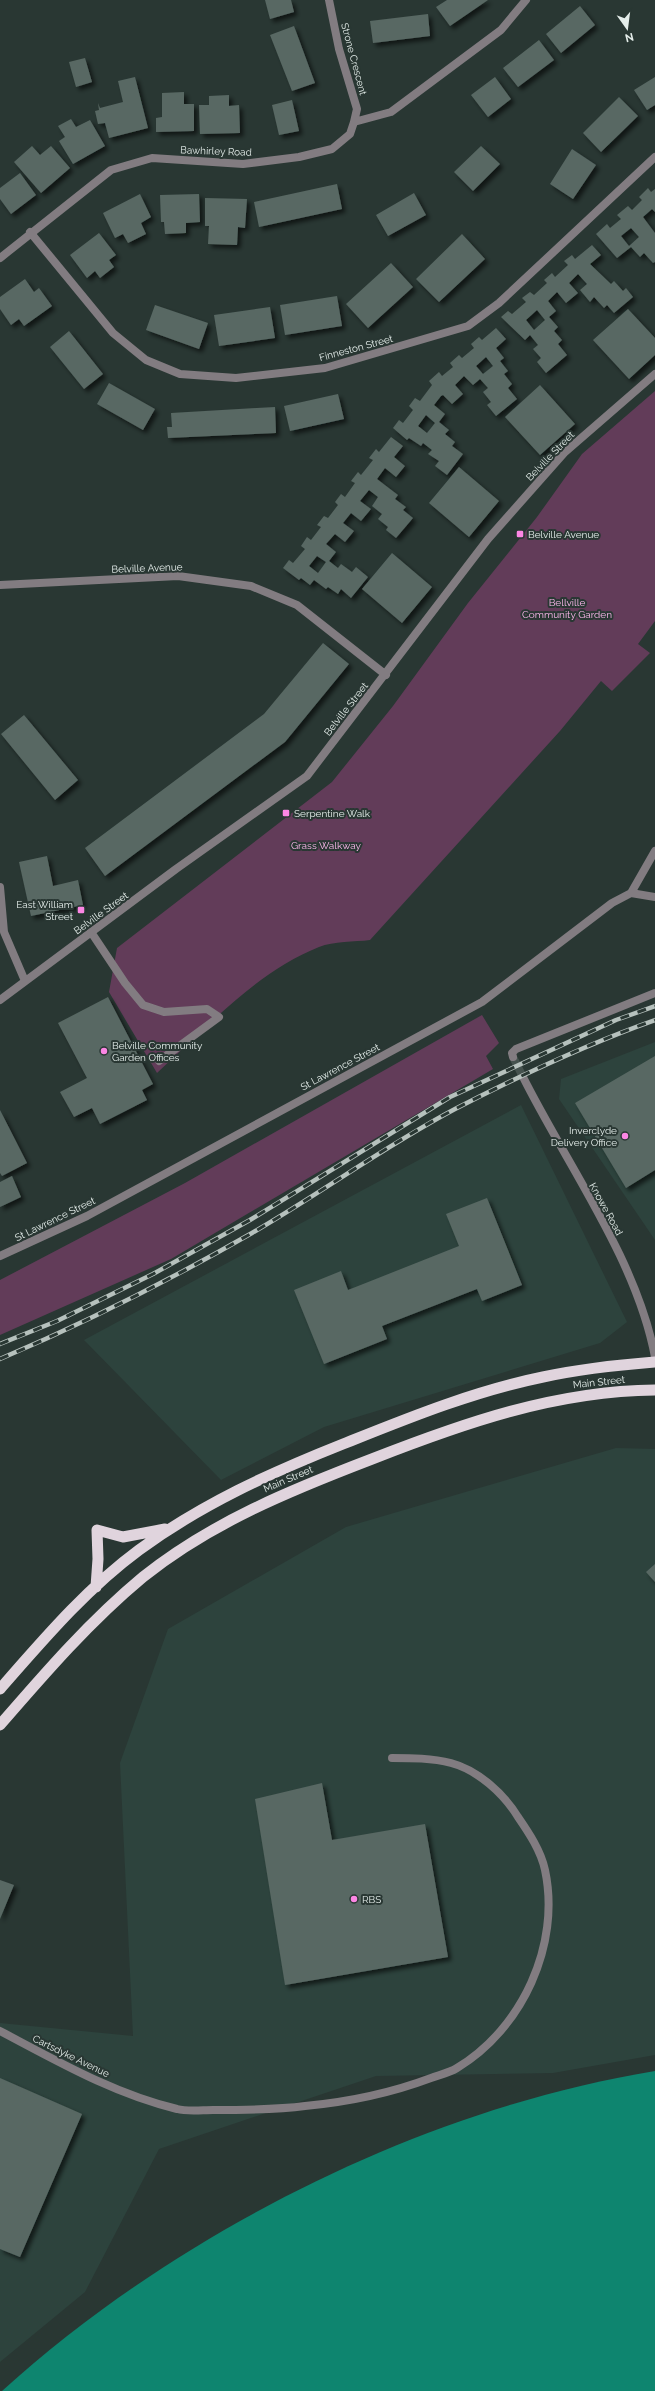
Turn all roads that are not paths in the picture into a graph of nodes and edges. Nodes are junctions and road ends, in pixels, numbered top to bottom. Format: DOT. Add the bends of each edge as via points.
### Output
graph roads {
  1 [pos="329,0"];
  2 [pos="526,0"];
  3 [pos="354,122"];
  4 [pos="655,157"];
  5 [pos="30,232"];
  6 [pos="0,258"];
  7 [pos="655,374"];
  8 [pos="0,585"];
  9 [pos="386,675"];
  10 [pos="655,851"];
  11 [pos="0,887"];
  12 [pos="631,893"];
  13 [pos="655,897"];
  14 [pos="92,932"];
  15 [pos="25,981"];
  16 [pos="655,993"];
  17 [pos="0,1000"];
  18 [pos="513,1057"];
  19 [pos="159,1061"];
  20 [pos="523,1077"];
  21 [pos="0,1256"];
  22 [pos="655,1357"];
  23 [pos="655,1362"];
  24 [pos="655,1390"];
  25 [pos="170,1529"];
  26 [pos="96,1587"];
  27 [pos="0,1688"];
  28 [pos="0,1725"];
  29 [pos="392,1758"];
  30 [pos="0,2031"];
  1 -- 3 [label="street, Strone Crescent" via="339,49 358,110"];
  2 -- 3 [label="street" via="502,30 391,112"];
  3 -- 5 [label="street, Bawhirley Road" via="350,134 332,148 299,157 243,164 152,158 111,170"];
  4 -- 5 [label="street, Finneston Street" via="499,303 468,326 325,368 236,378 180,374 146,360 113,332"];
  5 -- 6 [label="street, Bawhirley Road"];
  7 -- 9 [label="street, Belville Street" via="564,454 488,539"];
  8 -- 9 [label="street, Belville Avenue" via="178,576 250,586 297,605"];
  9 -- 14 [label="street, Belville Street" via="307,776"];
  10 -- 12 [label="street"];
  11 -- 15 [label="street" via="4,932"];
  12 -- 13 [label="street"];
  12 -- 21 [label="street, St Lawrence Street" via="612,902 482,1002 87,1216"];
  14 -- 15 [label="street, Belville Street"];
  14 -- 19 [label="street" via="125,983 143,1005 164,1012 207,1009 219,1017"];
  15 -- 17 [label="street, Belville Street"];
  16 -- 18 [label="street" via="516,1049 512,1053"];
  20 -- 22 [label="street, Knowe Road" via="613,1242 643,1312"];
  23 -- 25 [label="highway, Main Street" via="540,1377 452,1403 263,1477 215,1501"];
  24 -- 28 [label="highway, Main Street" via="576,1396 510,1410 443,1432 259,1505 197,1539 143,1578 92,1623"];
  25 -- 26 [label="highway, Main Street" via="138,1551"];
  25 -- 26 [label="highway" via="123,1537 97,1530"];
  26 -- 27 [label="highway, Main Street"];
  29 -- 30 [label="street, Cartsdyke Avenue" via="419,1758 453,1763 482,1778 508,1802 532,1838 545,1869 549,1903 540,1961 518,2009 492,2041 456,2069 400,2089 341,2102 277,2109 180,2110 134,2097"];
}
